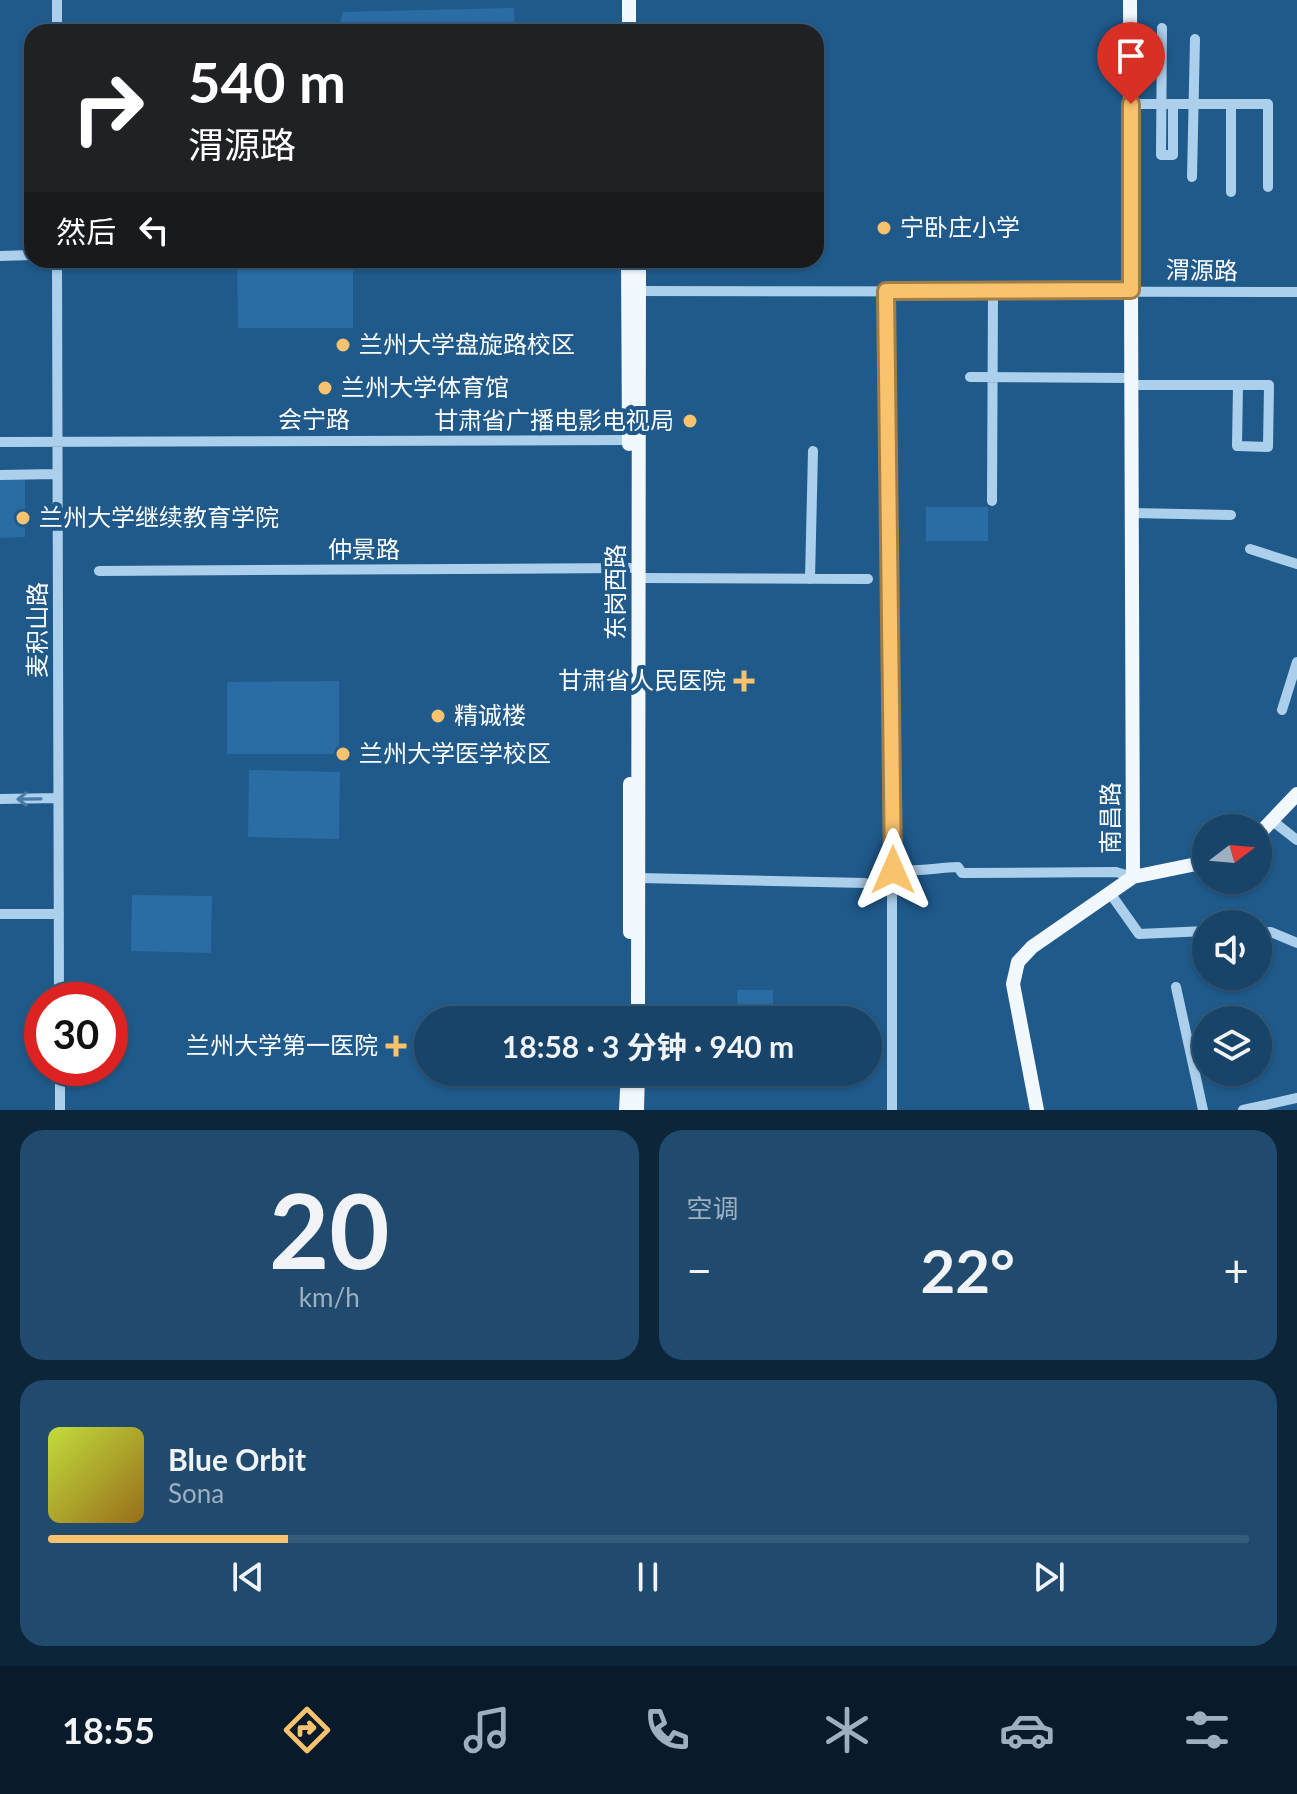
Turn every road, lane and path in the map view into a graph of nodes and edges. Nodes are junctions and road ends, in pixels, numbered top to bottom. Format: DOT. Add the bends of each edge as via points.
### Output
graph roads {
  1 [pos="57,0"];
  2 [pos="629,0"];
  3 [pos="638,0"];
  4 [pos="1130,0"];
  5 [pos="57,24"];
  6 [pos="629,24"];
  7 [pos="638,24"];
  8 [pos="1162,28"];
  9 [pos="1195,39"];
  10 [pos="1131,104"];
  11 [pos="1167,104"];
  12 [pos="1194,104"];
  13 [pos="1231,104"];
  14 [pos="1192,177"];
  15 [pos="1268,187"];
  16 [pos="1231,192"];
  17 [pos="24,255"];
  18 [pos="0,256"];
  19 [pos="57,268"];
  20 [pos="629,268"];
  21 [pos="638,268"];
  22 [pos="1131,290"];
  23 [pos="886,291"];
  24 [pos="993,291"];
  25 [pos="633,292"];
  26 [pos="1297,292"];
  27 [pos="970,377"];
  28 [pos="993,378"];
  29 [pos="1132,381"];
  30 [pos="1238,385"];
  31 [pos="628,440"];
  32 [pos="57,441"];
  33 [pos="0,442"];
  34 [pos="813,451"];
  35 [pos="57,474"];
  36 [pos="0,475"];
  37 [pos="992,501"];
  38 [pos="1132,513"];
  39 [pos="1231,515"];
  40 [pos="1250,549"];
  41 [pos="1297,564"];
  42 [pos="99,571"];
  43 [pos="634,573"];
  44 [pos="810,579"];
  45 [pos="868,579"];
  46 [pos="1297,662"];
  47 [pos="1282,710"];
  48 [pos="1297,794"];
  49 [pos="58,798"];
  50 [pos="0,799"];
  51 [pos="1274,822"];
  52 [pos="1297,840"];
  53 [pos="1192,865"];
  54 [pos="893,870"];
  55 [pos="1133,877"];
  56 [pos="640,878"];
  57 [pos="865,883"];
  58 [pos="1110,893"];
  59 [pos="0,914"];
  60 [pos="59,914"];
  61 [pos="1192,932"];
  62 [pos="1272,932"];
  63 [pos="1297,943"];
  64 [pos="59,982"];
  65 [pos="1176,987"];
  66 [pos="629,1006"];
  67 [pos="638,1006"];
  68 [pos="60,1086"];
  69 [pos="627,1086"];
  70 [pos="638,1086"];
  71 [pos="1297,1098"];
  72 [pos="60,1110"];
  73 [pos="626,1110"];
  74 [pos="637,1110"];
  75 [pos="892,1110"];
  76 [pos="1037,1110"];
  77 [pos="1203,1110"];
  78 [pos="1243,1110"];
  1 -- 5 [label="street"];
  2 -- 6 [label="main road"];
  3 -- 7 [label="main road"];
  4 -- 10 [label="main road, 南昌路"];
  8 -- 11 [label="street"];
  9 -- 12 [label="street"];
  10 -- 11 [label="street"];
  10 -- 22 [label="main road, 南昌路"];
  11 -- 12 [label="street"];
  12 -- 13 [label="street"];
  12 -- 14 [label="street"];
  13 -- 15 [label="street" via="1268,104"];
  13 -- 16 [label="street"];
  17 -- 18 [label="street"];
  19 -- 32 [label="street, 麦积山路"];
  20 -- 25 [label="main road, 东岗西路"];
  21 -- 25 [label="main road, 东岗西路"];
  22 -- 24 [label="street, 渭源路"];
  22 -- 26 [label="street, 渭源路"];
  22 -- 29 [label="main road, 南昌路"];
  23 -- 24 [label="street, 渭源路"];
  23 -- 25 [label="street, 渭源路"];
  23 -- 54 [label="street"];
  24 -- 28 [label="street"];
  25 -- 31 [label="main road, 东岗西路"];
  25 -- 43 [label="main road, 东岗西路"];
  27 -- 28 [label="street"];
  28 -- 29 [label="street"];
  28 -- 37 [label="street"];
  29 -- 30 [label="street"];
  29 -- 38 [label="main road, 南昌路"];
  30 -- 30 [label="street" via="1269,385 1268,447 1237,446"];
  31 -- 32 [label="street, 会宁路"];
  31 -- 43 [label="main road, 东岗西路"];
  32 -- 33 [label="street, 会宁路"];
  32 -- 35 [label="street, 麦积山路"];
  34 -- 44 [label="street"];
  35 -- 36 [label="street"];
  35 -- 49 [label="street, 麦积山路"];
  38 -- 39 [label="street"];
  38 -- 55 [label="main road, 南昌路"];
  40 -- 41 [label="street"];
  42 -- 43 [label="street, 仲景路"];
  43 -- 44 [label="street, 仲景路"];
  43 -- 56 [label="main road, 东岗西路"];
  43 -- 66 [label="main road, 东岗西路"];
  44 -- 45 [label="street, 仲景路"];
  46 -- 47 [label="street"];
  48 -- 51 [label="main road"];
  49 -- 50 [label="street, one-way"];
  49 -- 60 [label="street, 麦积山路"];
  51 -- 52 [label="street"];
  53 -- 55 [label="main road"];
  54 -- 55 [label="street" via="925,873 958,867 962,873 1116,872"];
  54 -- 75 [label="street"];
  55 -- 58 [label="main road, 南昌路"];
  56 -- 57 [label="street"];
  56 -- 67 [label="main road, 东岗西路"];
  58 -- 61 [label="street" via="1139,934"];
  58 -- 76 [label="main road, 南昌路" via="1018,962 1013,984"];
  59 -- 60 [label="street"];
  60 -- 64 [label="street, 麦积山路"];
  62 -- 63 [label="street"];
  65 -- 77 [label="street"];
  68 -- 72 [label="street"];
  69 -- 73 [label="main road"];
  70 -- 74 [label="main road"];
  71 -- 78 [label="street"];
}
